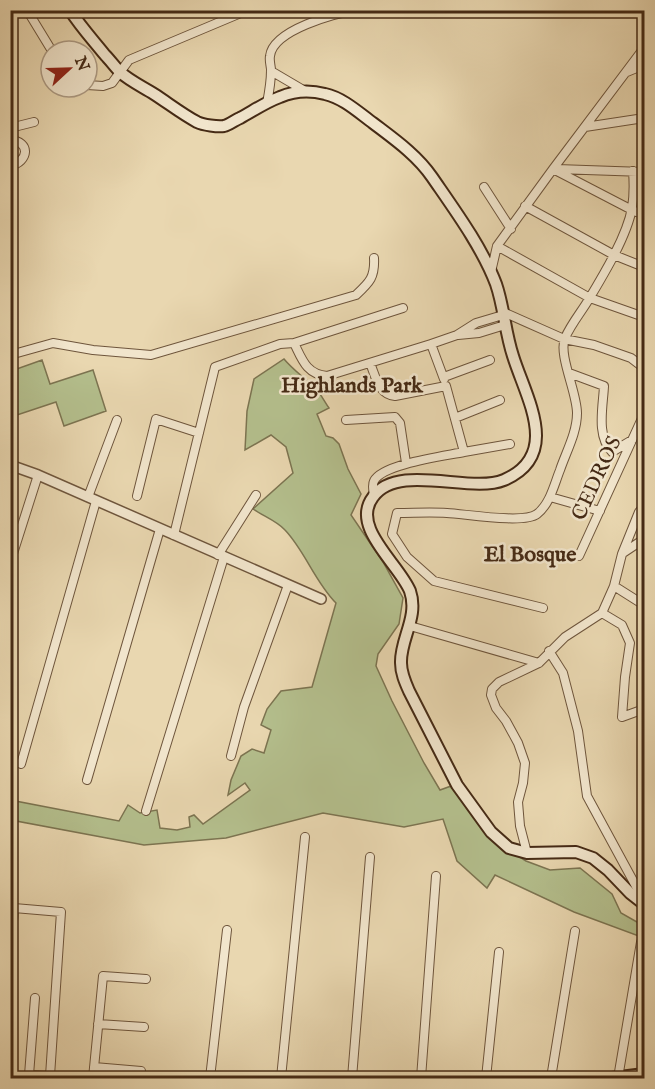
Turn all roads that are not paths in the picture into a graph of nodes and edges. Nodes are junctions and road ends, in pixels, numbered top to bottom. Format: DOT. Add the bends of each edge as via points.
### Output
graph roads {
  1 [pos="27,10"];
  2 [pos="70,10"];
  3 [pos="358,10"];
  4 [pos="246,11"];
  5 [pos="45,39"];
  6 [pos="645,48"];
  7 [pos="645,65"];
  8 [pos="271,71"];
  9 [pos="120,72"];
  10 [pos="626,73"];
  11 [pos="99,86"];
  12 [pos="305,91"];
  13 [pos="267,103"];
  14 [pos="645,118"];
  15 [pos="34,122"];
  16 [pos="585,127"];
  17 [pos="10,128"];
  18 [pos="10,140"];
  19 [pos="10,166"];
  20 [pos="553,169"];
  21 [pos="633,171"];
  22 [pos="645,172"];
  23 [pos="484,187"];
  24 [pos="525,206"];
  25 [pos="632,210"];
  26 [pos="645,215"];
  27 [pos="511,229"];
  28 [pos="497,246"];
  29 [pos="614,255"];
  30 [pos="374,258"];
  31 [pos="645,267"];
  32 [pos="491,272"];
  33 [pos="590,297"];
  34 [pos="403,308"];
  35 [pos="645,316"];
  36 [pos="504,317"];
  37 [pos="564,339"];
  38 [pos="294,343"];
  39 [pos="432,344"];
  40 [pos="10,355"];
  41 [pos="490,360"];
  42 [pos="370,363"];
  43 [pos="645,368"];
  44 [pos="569,373"];
  45 [pos="444,377"];
  46 [pos="446,386"];
  47 [pos="500,400"];
  48 [pos="645,414"];
  49 [pos="455,418"];
  50 [pos="117,420"];
  51 [pos="346,420"];
  52 [pos="199,433"];
  53 [pos="633,439"];
  54 [pos="510,444"];
  55 [pos="464,452"];
  56 [pos="406,464"];
  57 [pos="10,465"];
  58 [pos="38,475"];
  59 [pos="256,495"];
  60 [pos="374,495"];
  61 [pos="137,496"];
  62 [pos="550,497"];
  63 [pos="92,499"];
  64 [pos="645,506"];
  65 [pos="600,511"];
  66 [pos="160,529"];
  67 [pos="174,535"];
  68 [pos="645,539"];
  69 [pos="622,554"];
  70 [pos="221,556"];
  71 [pos="579,556"];
  72 [pos="10,563"];
  73 [pos="288,585"];
  74 [pos="614,586"];
  75 [pos="321,599"];
  76 [pos="645,605"];
  77 [pos="543,608"];
  78 [pos="602,613"];
  79 [pos="410,626"];
  80 [pos="549,651"];
  81 [pos="539,663"];
  82 [pos="645,709"];
  83 [pos="231,756"];
  84 [pos="21,764"];
  85 [pos="87,780"];
  86 [pos="146,811"];
  87 [pos="305,837"];
  88 [pos="527,854"];
  89 [pos="370,857"];
  90 [pos="436,876"];
  91 [pos="645,902"];
  92 [pos="227,930"];
  93 [pos="575,931"];
  94 [pos="11,934"];
  95 [pos="641,942"];
  96 [pos="499,952"];
  97 [pos="10,964"];
  98 [pos="146,979"];
  99 [pos="35,998"];
  100 [pos="98,1024"];
  101 [pos="144,1027"];
  102 [pos="94,1067"];
  103 [pos="141,1071"];
  104 [pos="645,1074"];
  105 [pos="42,1077"];
  106 [pos="93,1078"];
  107 [pos="210,1078"];
  108 [pos="281,1078"];
  109 [pos="352,1078"];
  110 [pos="421,1078"];
  111 [pos="486,1078"];
  112 [pos="551,1078"];
  113 [pos="616,1078"];
  1 -- 5 [label="street"];
  2 -- 9 [label="main road"];
  3 -- 8 [label="street" via="288,33 270,55"];
  4 -- 9 [label="street" via="129,60"];
  6 -- 10 [label="street"];
  7 -- 10 [label="street"];
  8 -- 12 [label="street"];
  8 -- 13 [label="street"];
  9 -- 11 [label="street" via="112,83"];
  9 -- 13 [label="main road" via="199,123 224,126"];
  10 -- 16 [label="street"];
  12 -- 13 [label="main road"];
  12 -- 32 [label="main road" via="327,94 350,106 406,149 429,173"];
  14 -- 16 [label="street"];
  15 -- 17 [label="street"];
  16 -- 20 [label="street"];
  18 -- 19 [label="street" via="17,141 25,151 19,164"];
  20 -- 21 [label="street"];
  20 -- 24 [label="street"];
  20 -- 25 [label="street"];
  21 -- 22 [label="street"];
  21 -- 25 [label="street"];
  23 -- 27 [label="street"];
  24 -- 27 [label="street"];
  24 -- 29 [label="street"];
  25 -- 26 [label="street"];
  25 -- 29 [label="street"];
  27 -- 28 [label="street"];
  28 -- 32 [label="street"];
  28 -- 33 [label="street"];
  29 -- 31 [label="street"];
  29 -- 33 [label="street"];
  30 -- 40 [label="street" via="370,282 356,295 151,355 52,343"];
  32 -- 36 [label="main road"];
  33 -- 35 [label="street"];
  33 -- 37 [label="street"];
  34 -- 38 [label="street"];
  36 -- 37 [label="street"];
  36 -- 39 [label="street" via="476,323"];
  36 -- 60 [label="main road" via="537,431 529,464 503,480 486,484 418,479 393,483"];
  37 -- 43 [label="street" via="631,358"];
  37 -- 44 [label="street"];
  38 -- 42 [label="street" via="311,371 318,375"];
  38 -- 52 [label="street" via="280,344 215,367"];
  39 -- 42 [label="street"];
  39 -- 45 [label="street"];
  41 -- 45 [label="street"];
  42 -- 46 [label="street" via="380,389 389,396"];
  44 -- 53 [label="street" via="604,386 602,431 607,447 612,452"];
  44 -- 62 [label="street" via="576,423"];
  45 -- 46 [label="street"];
  46 -- 49 [label="street"];
  47 -- 49 [label="street"];
  48 -- 53 [label="street, CEDROS"];
  49 -- 55 [label="street"];
  50 -- 63 [label="street"];
  51 -- 56 [label="street" via="395,417 400,423"];
  52 -- 61 [label="street" via="156,419"];
  52 -- 67 [label="street"];
  53 -- 65 [label="street, CEDROS"];
  54 -- 55 [label="street"];
  55 -- 56 [label="street"];
  56 -- 60 [label="street" via="375,478"];
  57 -- 58 [label="street"];
  58 -- 63 [label="street"];
  58 -- 72 [label="street"];
  59 -- 70 [label="street"];
  60 -- 79 [label="main road" via="366,507 367,519 373,536 410,593"];
  62 -- 65 [label="street"];
  62 -- 77 [label="street" via="538,514 530,518 397,513 392,534 407,557 434,580"];
  63 -- 66 [label="street"];
  63 -- 84 [label="street"];
  64 -- 69 [label="street"];
  65 -- 71 [label="street, CEDROS"];
  66 -- 67 [label="street"];
  66 -- 85 [label="street"];
  67 -- 70 [label="street"];
  68 -- 69 [label="street"];
  69 -- 74 [label="street"];
  70 -- 73 [label="street"];
  70 -- 86 [label="street"];
  73 -- 75 [label="street"];
  73 -- 83 [label="street" via="244,707"];
  74 -- 76 [label="street"];
  74 -- 78 [label="street"];
  78 -- 80 [label="street"];
  78 -- 82 [label="street" via="622,625 630,643 622,717"];
  79 -- 81 [label="street"];
  79 -- 88 [label="main road" via="401,661 403,675 457,785 491,832 509,848"];
  80 -- 81 [label="street"];
  80 -- 91 [label="street" via="563,673 579,731 587,796"];
  81 -- 88 [label="street" via="499,682 491,695 525,763 518,802"];
  87 -- 108 [label="street"];
  88 -- 91 [label="main road" via="576,852 593,858"];
  89 -- 109 [label="street"];
  90 -- 110 [label="street"];
  92 -- 107 [label="street"];
  93 -- 112 [label="street"];
  94 -- 97 [label="street"];
  94 -- 105 [label="street" via="14,908 61,912 50,1076"];
  95 -- 113 [label="street"];
  96 -- 111 [label="street"];
  98 -- 100 [label="street" via="103,975"];
  99 -- 105 [label="street" via="29,1074"];
  100 -- 101 [label="street"];
  100 -- 102 [label="street"];
  102 -- 103 [label="street"];
  102 -- 106 [label="street"];
  104 -- 113 [label="main road"];
}
